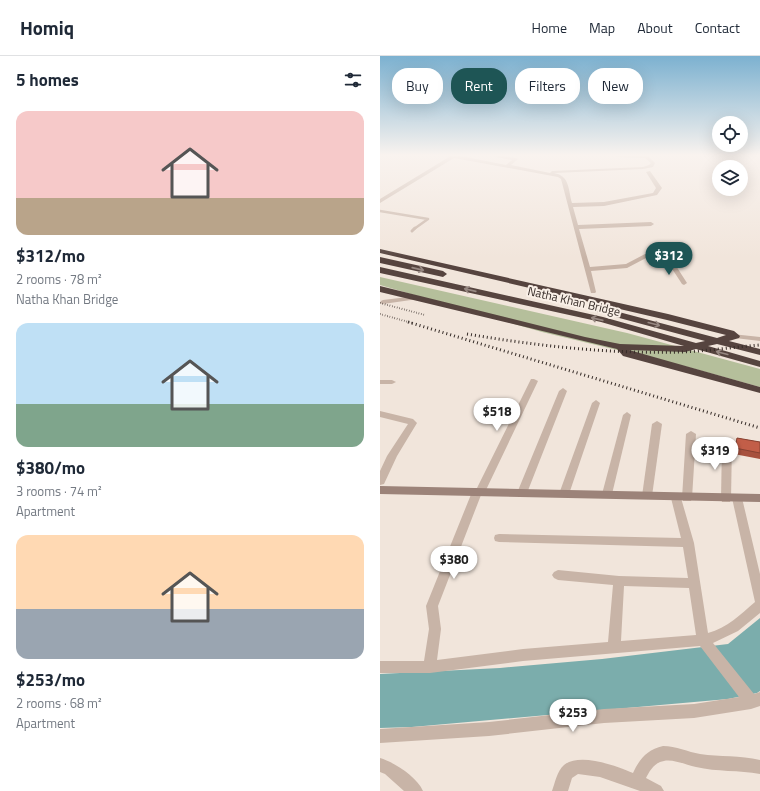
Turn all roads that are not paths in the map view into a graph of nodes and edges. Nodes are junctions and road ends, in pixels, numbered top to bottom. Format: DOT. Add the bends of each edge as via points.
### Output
graph roads {
  1 [pos="399,189"];
  2 [pos="566,189"];
  3 [pos="658,189"];
  4 [pos="380,201"];
  5 [pos="570,204"];
  6 [pos="380,211"];
  7 [pos="651,224"];
  8 [pos="576,227"];
  9 [pos="412,231"];
  10 [pos="380,252"];
  11 [pos="380,260"];
  12 [pos="587,269"];
  13 [pos="380,270"];
  14 [pos="684,283"];
  15 [pos="380,289"];
  16 [pos="593,292"];
  17 [pos="416,298"];
  18 [pos="383,300"];
  19 [pos="735,336"];
  20 [pos="760,339"];
  21 [pos="620,347"];
  22 [pos="760,352"];
  23 [pos="760,364"];
  24 [pos="534,381"];
  25 [pos="380,382"];
  26 [pos="392,382"];
  27 [pos="760,390"];
  28 [pos="563,392"];
  29 [pos="596,403"];
  30 [pos="380,414"];
  31 [pos="627,415"];
  32 [pos="657,424"];
  33 [pos="691,434"];
  34 [pos="727,443"];
  35 [pos="380,481"];
  36 [pos="380,490"];
  37 [pos="478,492"];
  38 [pos="522,493"];
  39 [pos="564,494"];
  40 [pos="608,494"];
  41 [pos="646,496"];
  42 [pos="682,498"];
  43 [pos="732,498"];
  44 [pos="760,498"];
  45 [pos="499,538"];
  46 [pos="688,543"];
  47 [pos="558,575"];
  48 [pos="619,581"];
  49 [pos="693,583"];
  50 [pos="760,599"];
  51 [pos="760,605"];
  52 [pos="703,640"];
  53 [pos="614,648"];
  54 [pos="380,667"];
  55 [pos="430,667"];
  56 [pos="754,701"];
  57 [pos="380,736"];
  58 [pos="380,765"];
  59 [pos="760,767"];
  60 [pos="637,781"];
  61 [pos="414,791"];
  62 [pos="560,791"];
  63 [pos="656,791"];
  1 -- 4 [label="street"];
  2 -- 5 [label="street"];
  3 -- 5 [label="street" via="655,194 604,204"];
  5 -- 8 [label="street"];
  6 -- 9 [label="lane" via="428,219"];
  7 -- 8 [label="street"];
  8 -- 12 [label="street"];
  10 -- 19 [label="highway" via="668,317"];
  11 -- 22 [label="highway, Natha Khan Bridge, one-way" via="611,312"];
  12 -- 14 [label="street" via="627,266 646,256 667,256"];
  12 -- 16 [label="street"];
  23 -- 13 [label="highway, Natha Khan Bridge, one-way" via="603,320"];
  15 -- 17 [label="highway"];
  17 -- 18 [label="street"];
  17 -- 21 [label="highway"];
  19 -- 20 [label="street"];
  19 -- 21 [label="highway" via="685,349"];
  21 -- 27 [label="highway" via="627,354"];
  24 -- 37 [label="street"];
  25 -- 26 [label="street"];
  28 -- 38 [label="street"];
  29 -- 39 [label="street"];
  30 -- 35 [label="street" via="410,421 413,424 392,456"];
  31 -- 40 [label="street"];
  32 -- 41 [label="street"];
  33 -- 42 [label="street"];
  34 -- 43 [label="street"];
  36 -- 37 [label="street"];
  37 -- 38 [label="street"];
  37 -- 55 [label="street" via="432,606 435,630"];
  38 -- 39 [label="street"];
  39 -- 40 [label="street"];
  40 -- 41 [label="street"];
  41 -- 42 [label="street"];
  42 -- 43 [label="street"];
  42 -- 46 [label="street"];
  43 -- 44 [label="street"];
  43 -- 50 [label="street"];
  45 -- 46 [label="street"];
  46 -- 49 [label="street"];
  47 -- 48 [label="street"];
  48 -- 49 [label="street"];
  48 -- 53 [label="street"];
  49 -- 52 [label="street"];
  51 -- 52 [label="street" via="720,636"];
  52 -- 53 [label="street"];
  52 -- 56 [label="street"];
  53 -- 55 [label="street" via="523,655"];
  54 -- 55 [label="street"];
  56 -- 57 [label="street" via="694,711 604,716 488,729"];
  58 -- 61 [label="street" via="389,768"];
  59 -- 60 [label="street" via="722,761 702,761 667,753 657,755 647,762"];
  60 -- 62 [label="street" via="610,772 578,767 571,769 566,775"];
  60 -- 63 [label="street"];
}
